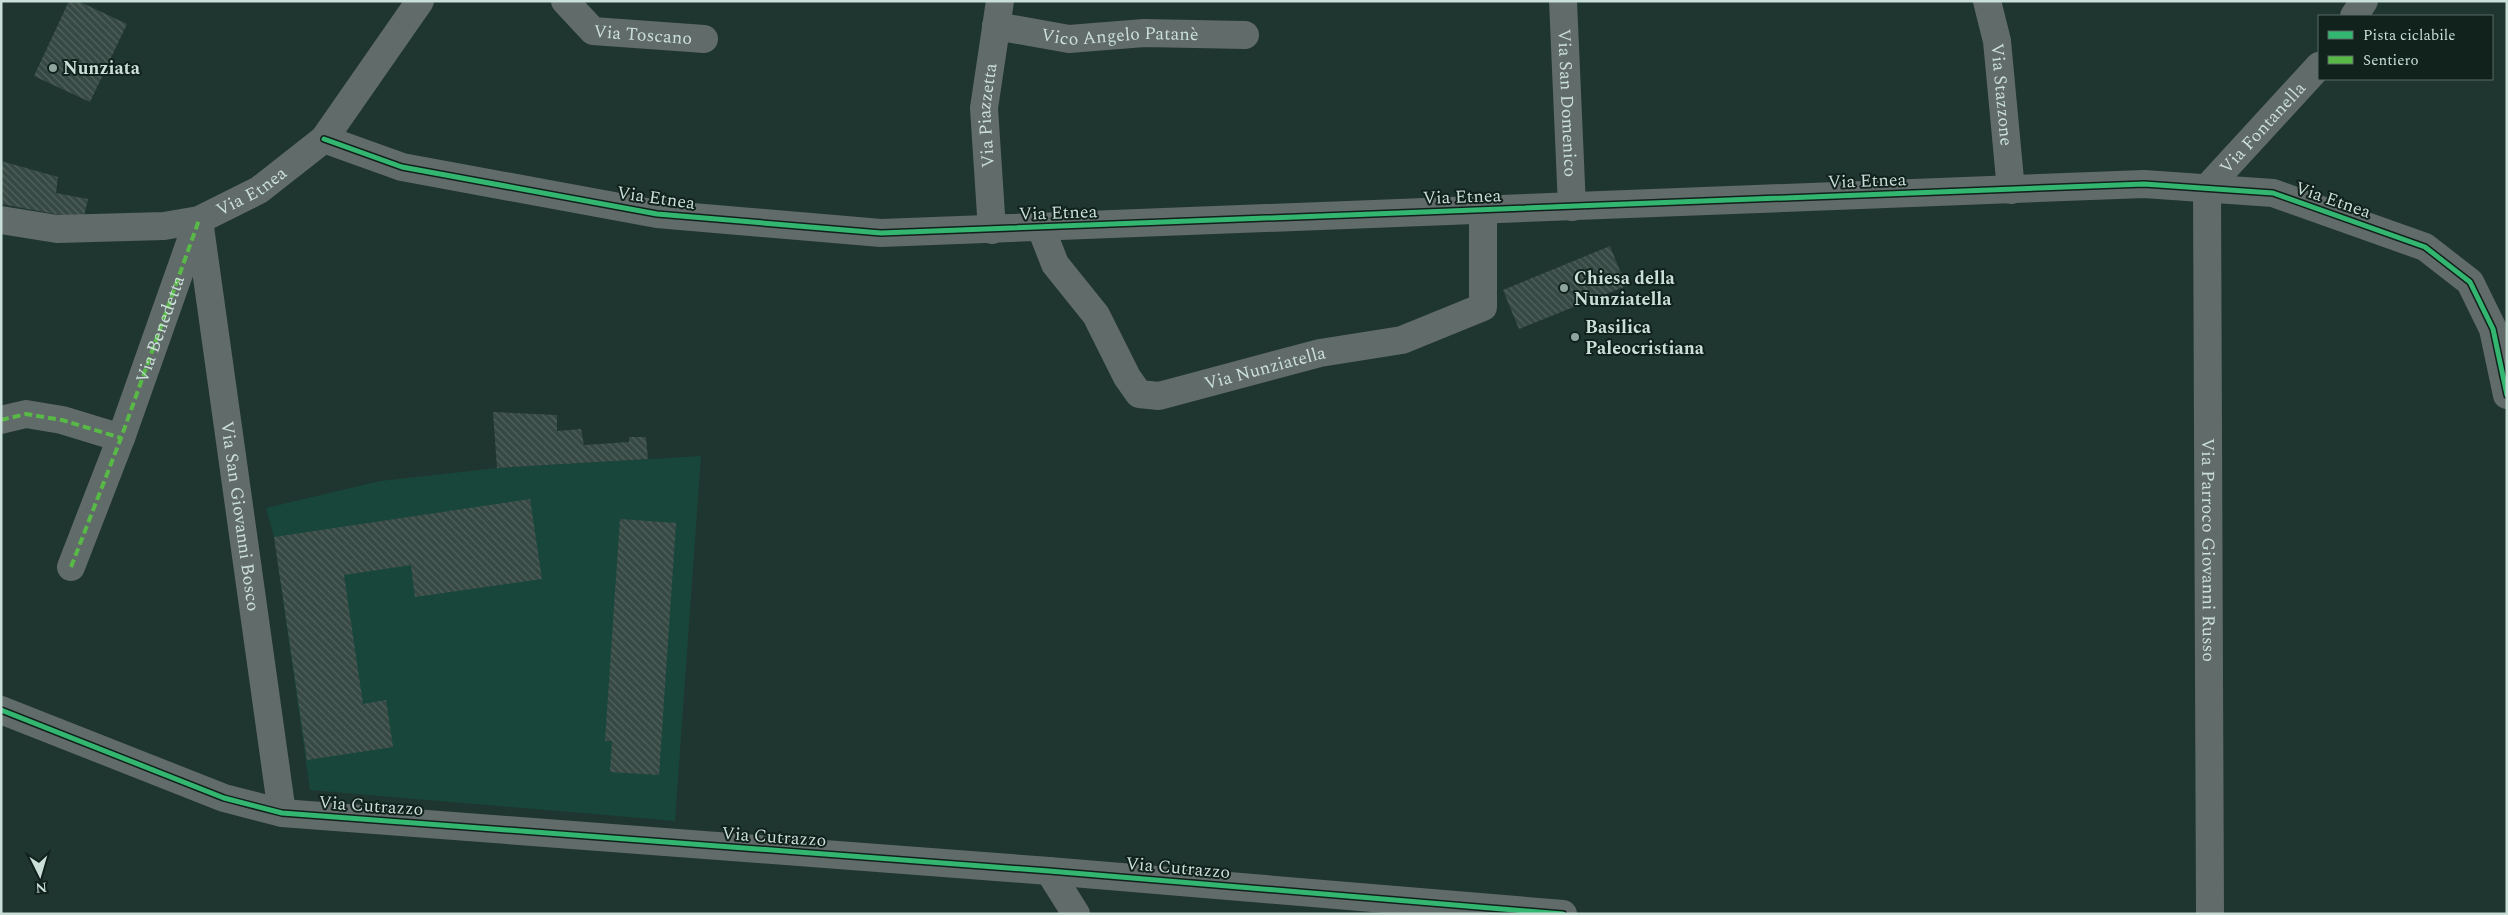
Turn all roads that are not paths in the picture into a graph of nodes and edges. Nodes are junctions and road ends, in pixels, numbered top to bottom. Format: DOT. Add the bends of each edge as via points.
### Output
graph roads {
  1 [pos="420,1"];
  2 [pos="565,1"];
  3 [pos="1562,1"];
  4 [pos="1987,1"];
  5 [pos="2364,1"];
  6 [pos="998,13"];
  7 [pos="2355,15"];
  8 [pos="1245,35"];
  9 [pos="704,39"];
  10 [pos="2318,67"];
  11 [pos="324,139"];
  12 [pos="2207,188"];
  13 [pos="2011,190"];
  14 [pos="1572,207"];
  15 [pos="1483,210"];
  16 [pos="1,220"];
  17 [pos="199,220"];
  18 [pos="1041,228"];
  19 [pos="992,230"];
  20 [pos="2507,395"];
  21 [pos="1,420"];
  22 [pos="121,438"];
  23 [pos="72,567"];
  24 [pos="1,710"];
  25 [pos="282,813"];
  26 [pos="1048,871"];
  27 [pos="1076,914"];
  28 [pos="1563,914"];
  29 [pos="2210,914"];
  1 -- 11 [label="street"];
  2 -- 9 [label="street, Via Toscano" via="593,31"];
  3 -- 14 [label="street, Via San Domenico"];
  4 -- 13 [label="street, Via Stazzone" via="1997,41"];
  5 -- 7 [label="street"];
  6 -- 8 [label="street, Vico Angelo Patanè" via="1070,39 1144,33"];
  6 -- 19 [label="street, Via Piazzetta" via="984,108"];
  10 -- 12 [label="street, Via Fontanella"];
  11 -- 17 [label="street, Via Etnea" via="259,190"];
  11 -- 19 [label="street, Via Etnea" via="402,168 657,214 882,233"];
  12 -- 13 [label="street, Via Etnea" via="2144,184"];
  12 -- 20 [label="street, Via Etnea" via="2273,193 2425,247 2470,282 2494,329"];
  12 -- 29 [label="street, Via Parroco Giovanni Russo"];
  13 -- 14 [label="street, Via Etnea"];
  14 -- 15 [label="street, Via Etnea"];
  15 -- 18 [label="street, Via Etnea"];
  15 -- 18 [label="street, Via Nunziatella" via="1483,307 1402,340 1320,353 1158,396 1139,394 1127,377 1096,315 1055,264"];
  16 -- 17 [label="street, Via Etnea" via="57,229 164,226"];
  17 -- 22 [label="street, Via Benedetta"];
  17 -- 25 [label="street, Via San Giovanni Bosco"];
  18 -- 19 [label="street, Via Etnea"];
  21 -- 22 [label="street" via="26,414 62,420"];
  22 -- 23 [label="street, Via Benedetta"];
  24 -- 25 [label="street, Via Cutrazzo" via="224,798"];
  25 -- 26 [label="street, Via Cutrazzo"];
  26 -- 27 [label="street"];
  26 -- 28 [label="street, Via Cutrazzo"];
}
